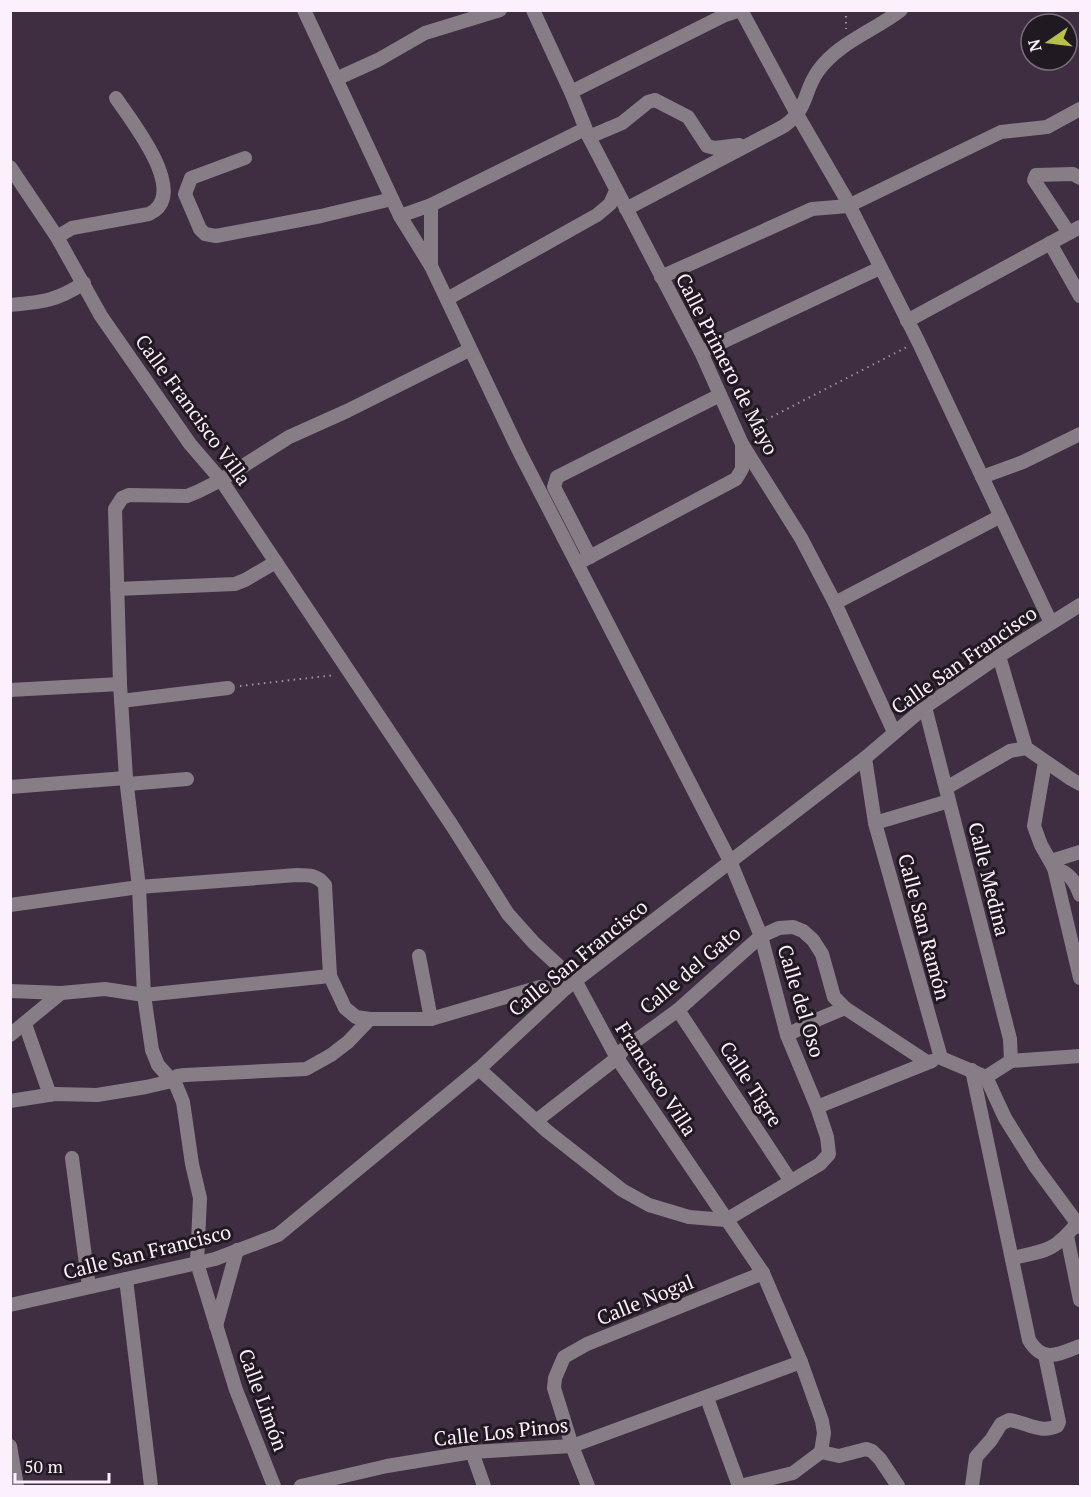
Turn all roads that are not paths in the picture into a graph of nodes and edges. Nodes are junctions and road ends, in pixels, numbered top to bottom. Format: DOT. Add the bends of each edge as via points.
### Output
graph roads {
  1 [pos="304,10"];
  2 [pos="500,10"];
  3 [pos="550,10"];
  4 [pos="741,10"];
  5 [pos="902,10"];
  6 [pos="535,14"];
  7 [pos="336,79"];
  8 [pos="571,93"];
  9 [pos="116,98"];
  10 [pos="1080,110"];
  11 [pos="798,116"];
  12 [pos="587,133"];
  13 [pos="747,146"];
  14 [pos="245,158"];
  15 [pos="10,167"];
  16 [pos="1080,178"];
  17 [pos="616,191"];
  18 [pos="392,199"];
  19 [pos="431,205"];
  20 [pos="848,206"];
  21 [pos="626,209"];
  22 [pos="400,216"];
  23 [pos="1075,230"];
  24 [pos="57,237"];
  25 [pos="1050,243"];
  26 [pos="431,266"];
  27 [pos="880,268"];
  28 [pos="661,277"];
  29 [pos="84,283"];
  30 [pos="1080,296"];
  31 [pos="447,299"];
  32 [pos="10,305"];
  33 [pos="907,321"];
  34 [pos="469,350"];
  35 [pos="701,352"];
  36 [pos="720,395"];
  37 [pos="1080,434"];
  38 [pos="740,439"];
  39 [pos="982,477"];
  40 [pos="221,480"];
  41 [pos="999,517"];
  42 [pos="583,560"];
  43 [pos="276,562"];
  44 [pos="117,589"];
  45 [pos="835,603"];
  46 [pos="1080,605"];
  47 [pos="1051,623"];
  48 [pos="999,656"];
  49 [pos="350,674"];
  50 [pos="120,684"];
  51 [pos="228,688"];
  52 [pos="10,690"];
  53 [pos="121,701"];
  54 [pos="925,707"];
  55 [pos="894,732"];
  56 [pos="1026,748"];
  57 [pos="865,758"];
  58 [pos="1045,762"];
  59 [pos="187,779"];
  60 [pos="127,781"];
  61 [pos="1080,784"];
  62 [pos="10,787"];
  63 [pos="948,794"];
  64 [pos="876,823"];
  65 [pos="1080,852"];
  66 [pos="730,861"];
  67 [pos="1053,864"];
  68 [pos="139,887"];
  69 [pos="1080,895"];
  70 [pos="10,905"];
  71 [pos="761,936"];
  72 [pos="419,956"];
  73 [pos="330,976"];
  74 [pos="1080,978"];
  75 [pos="571,985"];
  76 [pos="10,991"];
  77 [pos="62,993"];
  78 [pos="144,995"];
  79 [pos="845,1008"];
  80 [pos="678,1010"];
  81 [pos="369,1019"];
  82 [pos="431,1019"];
  83 [pos="24,1024"];
  84 [pos="10,1035"];
  85 [pos="787,1035"];
  86 [pos="1080,1056"];
  87 [pos="616,1058"];
  88 [pos="934,1060"];
  89 [pos="1011,1061"];
  90 [pos="479,1070"];
  91 [pos="972,1070"];
  92 [pos="986,1077"];
  93 [pos="172,1081"];
  94 [pos="50,1095"];
  95 [pos="994,1095"];
  96 [pos="978,1099"];
  97 [pos="10,1101"];
  98 [pos="818,1107"];
  99 [pos="536,1121"];
  100 [pos="72,1158"];
  101 [pos="790,1180"];
  102 [pos="726,1220"];
  103 [pos="1079,1224"];
  104 [pos="1067,1236"];
  105 [pos="237,1250"];
  106 [pos="1012,1258"];
  107 [pos="197,1263"];
  108 [pos="763,1273"];
  109 [pos="126,1279"];
  110 [pos="89,1287"];
  111 [pos="1080,1300"];
  112 [pos="10,1305"];
  113 [pos="216,1326"];
  114 [pos="1080,1346"];
  115 [pos="1045,1355"];
  116 [pos="801,1362"];
  117 [pos="707,1398"];
  118 [pos="10,1446"];
  119 [pos="572,1446"];
  120 [pos="472,1452"];
  121 [pos="820,1452"];
  122 [pos="17,1486"];
  123 [pos="151,1486"];
  124 [pos="274,1486"];
  125 [pos="301,1486"];
  126 [pos="484,1486"];
  127 [pos="588,1486"];
  128 [pos="739,1486"];
  129 [pos="898,1486"];
  130 [pos="972,1486"];
  1 -- 7 [label="street"];
  2 -- 7 [label="street" via="425,33"];
  3 -- 6 [label="street"];
  4 -- 8 [label="street"];
  4 -- 11 [label="street"];
  5 -- 11 [label="street" via="846,44 817,71"];
  6 -- 8 [label="street, Calle Primero de Mayo"];
  7 -- 18 [label="street"];
  8 -- 12 [label="street, Calle Primero de Mayo"];
  9 -- 24 [label="street" via="157,164 164,186 162,202 149,213 76,227"];
  10 -- 20 [label="street" via="1047,127 1002,132"];
  11 -- 13 [label="street"];
  11 -- 20 [label="street"];
  12 -- 13 [label="street" via="622,123 656,100 688,117 707,146"];
  12 -- 17 [label="street, Calle Primero de Mayo"];
  12 -- 19 [label="street"];
  13 -- 21 [label="street"];
  14 -- 18 [label="street" via="191,178 186,186 185,194 205,234 216,236"];
  15 -- 24 [label="street, Calle Francisco Villa"];
  16 -- 23 [label="street" via="1073,174 1036,175 1034,180"];
  17 -- 21 [label="street, Calle Primero de Mayo"];
  17 -- 31 [label="street" via="610,204 597,215"];
  18 -- 22 [label="street"];
  19 -- 22 [label="street"];
  19 -- 26 [label="street"];
  20 -- 27 [label="street"];
  20 -- 28 [label="street" via="812,209"];
  21 -- 28 [label="street, Calle Primero de Mayo"];
  22 -- 26 [label="street"];
  23 -- 25 [label="street"];
  24 -- 29 [label="street, Calle Francisco Villa"];
  25 -- 30 [label="street"];
  25 -- 33 [label="street"];
  26 -- 31 [label="street"];
  27 -- 33 [label="street"];
  27 -- 35 [label="street"];
  28 -- 35 [label="street, Calle Primero de Mayo"];
  29 -- 32 [label="street" via="46,302"];
  29 -- 40 [label="street, Calle Francisco Villa" via="101,316 190,444"];
  31 -- 34 [label="street"];
  33 -- 39 [label="street"];
  34 -- 40 [label="street" via="290,437"];
  34 -- 42 [label="street"];
  35 -- 36 [label="street, Calle Primero de Mayo"];
  36 -- 38 [label="street, Calle Primero de Mayo"];
  36 -- 42 [label="street" via="557,477 554,487"];
  37 -- 39 [label="street"];
  38 -- 42 [label="street" via="742,469 736,479"];
  38 -- 45 [label="street, Calle Primero de Mayo" via="801,538"];
  39 -- 41 [label="street"];
  40 -- 43 [label="street, Calle Francisco Villa"];
  40 -- 44 [label="street, Calle Limón" via="188,496 122,498 115,508"];
  41 -- 45 [label="street"];
  41 -- 47 [label="street"];
  42 -- 66 [label="street, Calle del Oso"];
  43 -- 44 [label="street" via="235,584"];
  43 -- 49 [label="street, Calle Francisco Villa"];
  44 -- 50 [label="street, Calle Limón"];
  45 -- 55 [label="street, Calle Primero de Mayo"];
  46 -- 47 [label="street, Calle San Francisco"];
  47 -- 48 [label="street, Calle San Francisco"];
  48 -- 54 [label="street, Calle San Francisco"];
  48 -- 56 [label="street"];
  49 -- 75 [label="street, Francisco Villa" via="508,914"];
  50 -- 52 [label="street"];
  50 -- 53 [label="street, Calle Limón"];
  51 -- 53 [label="street"];
  53 -- 60 [label="street, Calle Limón"];
  54 -- 55 [label="street, Calle San Francisco"];
  54 -- 63 [label="street, Calle Medina"];
  55 -- 57 [label="street, Calle San Francisco"];
  56 -- 58 [label="street"];
  56 -- 63 [label="street" via="1010,751"];
  57 -- 64 [label="street, Calle San Ramón"];
  57 -- 66 [label="street, Calle San Francisco"];
  58 -- 61 [label="street"];
  58 -- 67 [label="street" via="1034,826"];
  59 -- 60 [label="street"];
  60 -- 62 [label="street"];
  60 -- 68 [label="street, Calle Limón"];
  63 -- 64 [label="street"];
  63 -- 89 [label="street, Calle Medina" via="1010,1039"];
  64 -- 88 [label="street, Calle San Ramón"];
  65 -- 67 [label="street"];
  66 -- 71 [label="street, Calle del Oso"];
  66 -- 75 [label="street, Calle San Francisco"];
  67 -- 69 [label="street" via="1075,882"];
  67 -- 74 [label="street"];
  68 -- 70 [label="street"];
  68 -- 73 [label="street" via="314,876 325,885"];
  68 -- 78 [label="street, Calle Limón"];
  71 -- 79 [label="street" via="779,927 803,931 822,954 834,997"];
  71 -- 80 [label="street, Calle del Gato"];
  71 -- 85 [label="street, Calle del Oso"];
  72 -- 82 [label="street"];
  73 -- 78 [label="street"];
  73 -- 81 [label="street" via="345,1008 356,1017"];
  75 -- 82 [label="street" via="540,987"];
  75 -- 87 [label="street, Francisco Villa"];
  75 -- 90 [label="street, Calle San Francisco"];
  76 -- 77 [label="street"];
  77 -- 78 [label="street" via="105,989"];
  77 -- 83 [label="street"];
  78 -- 93 [label="street, Calle Limón" via="152,1050 158,1065"];
  79 -- 85 [label="street"];
  79 -- 88 [label="street"];
  80 -- 87 [label="street, Calle del Gato"];
  80 -- 101 [label="street, Calle Tigre"];
  81 -- 82 [label="street"];
  81 -- 93 [label="street" via="348,1042 306,1069 185,1075"];
  83 -- 84 [label="street"];
  83 -- 94 [label="street"];
  85 -- 98 [label="street, Calle del Oso"];
  86 -- 89 [label="street"];
  87 -- 99 [label="street, Calle del Gato"];
  87 -- 102 [label="street, Francisco Villa"];
  88 -- 91 [label="street"];
  88 -- 98 [label="street"];
  89 -- 92 [label="street"];
  90 -- 99 [label="street"];
  90 -- 105 [label="street, Calle San Francisco" via="278,1235"];
  91 -- 92 [label="street"];
  91 -- 96 [label="street"];
  92 -- 95 [label="street"];
  93 -- 94 [label="street" via="97,1095"];
  93 -- 107 [label="street, Calle Limón" via="183,1102 200,1198"];
  94 -- 97 [label="street"];
  95 -- 96 [label="street"];
  95 -- 103 [label="street" via="1035,1166"];
  96 -- 106 [label="street"];
  98 -- 101 [label="street, Calle del Oso" via="828,1154 820,1164"];
  99 -- 102 [label="street" via="622,1190 650,1205 689,1217"];
  100 -- 110 [label="street"];
  101 -- 102 [label="street"];
  102 -- 108 [label="street, Francisco Villa"];
  103 -- 104 [label="street"];
  104 -- 106 [label="street" via="1046,1251"];
  104 -- 111 [label="street"];
  105 -- 107 [label="street, Calle San Francisco"];
  105 -- 113 [label="street"];
  106 -- 115 [label="street" via="1029,1340 1035,1351"];
  107 -- 109 [label="street, Calle San Francisco"];
  107 -- 113 [label="street, Calle Limón"];
  108 -- 116 [label="street, Francisco Villa"];
  108 -- 119 [label="street, Calle Nogal" via="564,1357 554,1388"];
  109 -- 110 [label="street, Calle San Francisco"];
  109 -- 123 [label="street"];
  110 -- 112 [label="street, Calle San Francisco"];
  113 -- 124 [label="street, Calle Limón" via="236,1390"];
  114 -- 115 [label="street" via="1058,1355"];
  115 -- 130 [label="street" via="1057,1426 1040,1429 1009,1420 1001,1424 976,1457"];
  116 -- 117 [label="street, Calle Los Pinos"];
  116 -- 121 [label="street, Francisco Villa" via="822,1421"];
  117 -- 119 [label="street, Calle Los Pinos"];
  117 -- 128 [label="street"];
  118 -- 122 [label="street"];
  119 -- 120 [label="street, Calle Los Pinos"];
  119 -- 127 [label="street"];
  120 -- 125 [label="street, Calle Los Pinos"];
  120 -- 126 [label="street"];
  121 -- 128 [label="street" via="793,1473"];
  121 -- 129 [label="street" via="839,1456 872,1451"];
}
